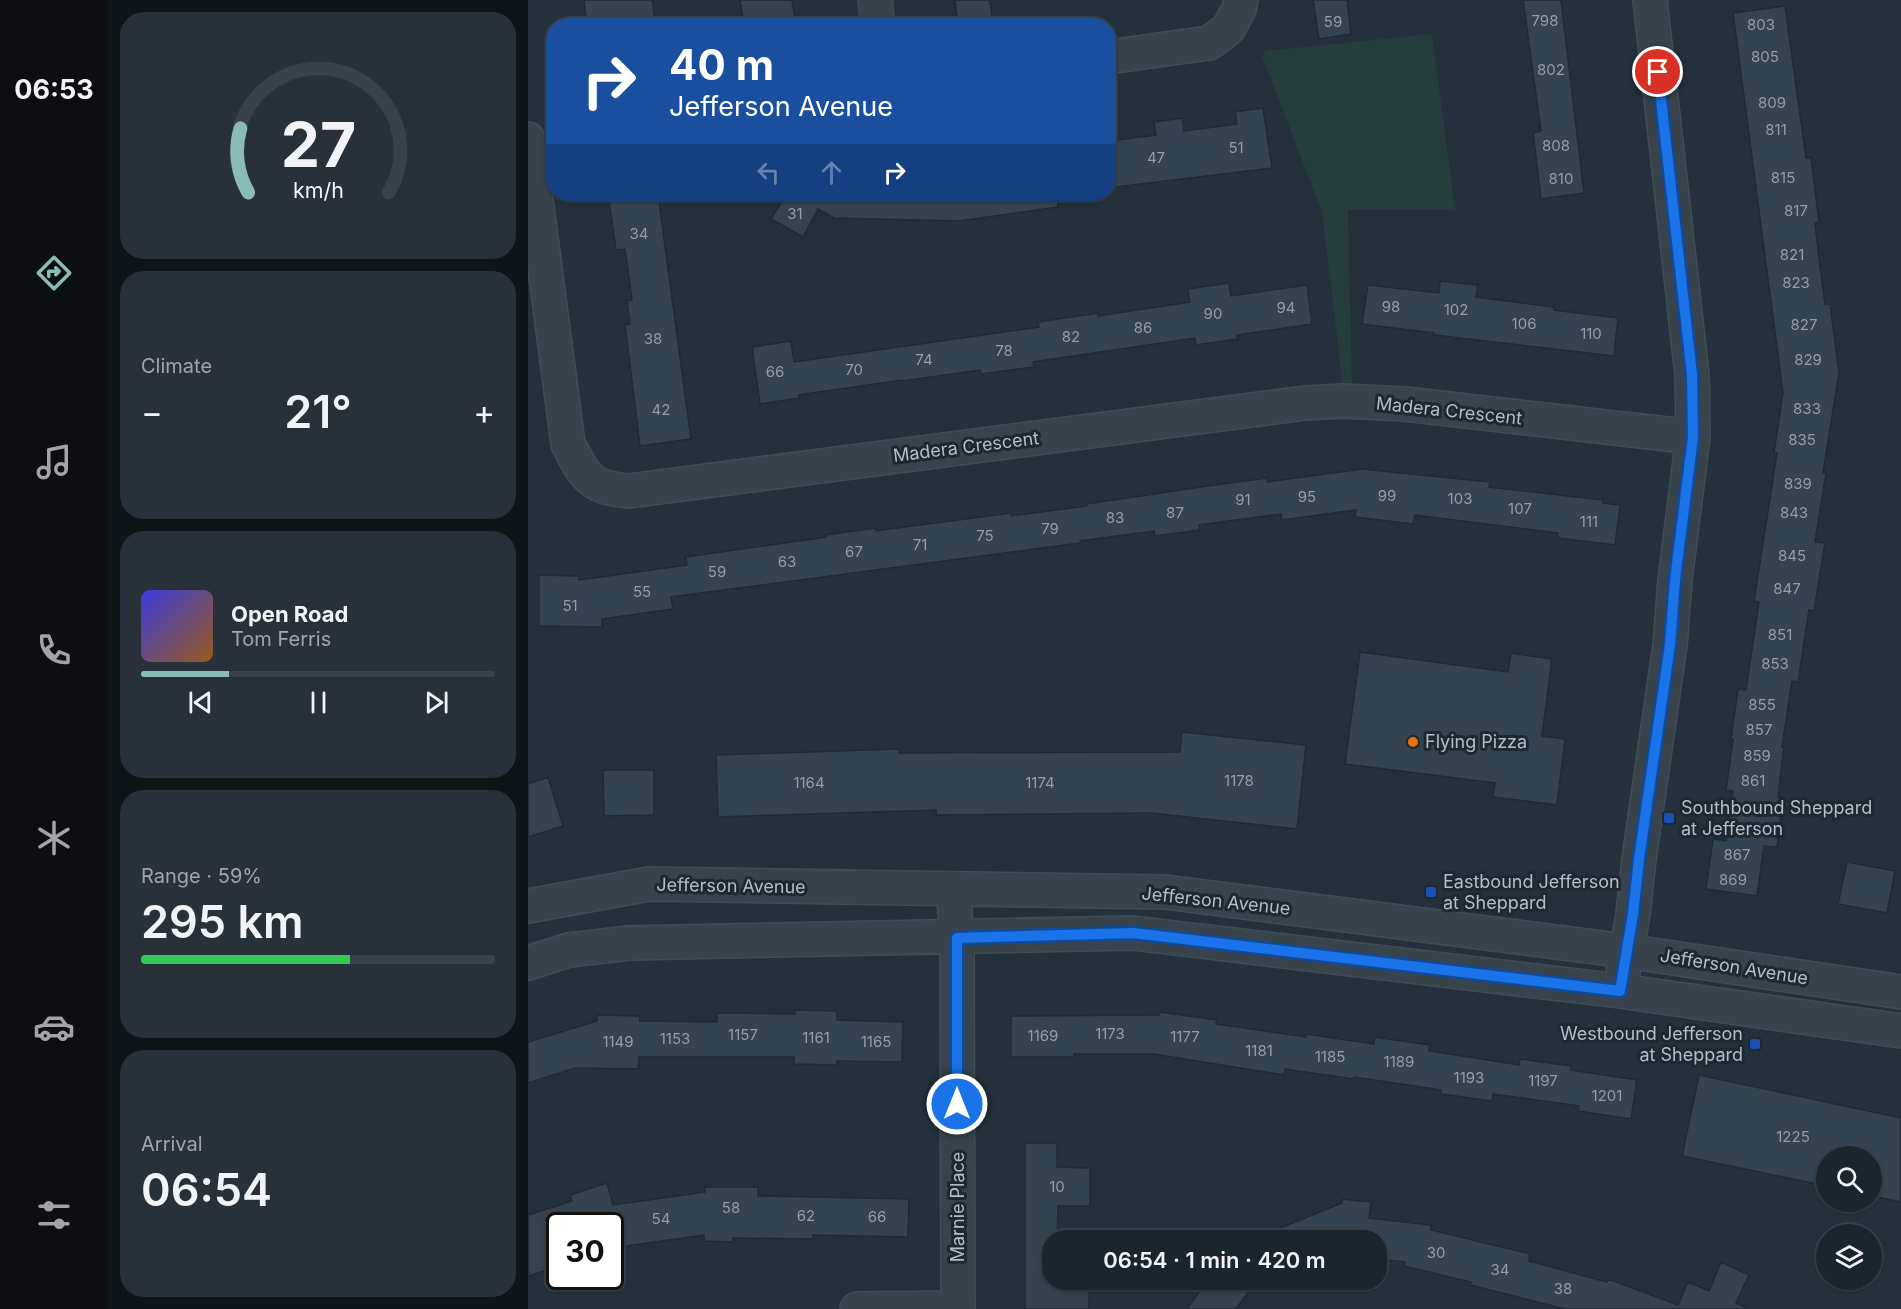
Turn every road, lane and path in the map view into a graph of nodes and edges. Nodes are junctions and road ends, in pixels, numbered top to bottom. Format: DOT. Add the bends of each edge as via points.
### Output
graph roads {
  1 [pos="875,0"];
  2 [pos="1241,0"];
  3 [pos="1650,0"];
  4 [pos="877,18"];
  5 [pos="1116,56"];
  6 [pos="528,139"];
  7 [pos="1693,437"];
  8 [pos="953,889"];
  9 [pos="528,906"];
  10 [pos="957,938"];
  11 [pos="1626,951"];
  12 [pos="528,963"];
  13 [pos="1620,991"];
  14 [pos="1901,992"];
  15 [pos="1901,1031"];
  16 [pos="958,1308"];
  17 [pos="857,1309"];
  1 -- 4 [label="street"];
  2 -- 5 [label="street" via="1228,28 1209,43"];
  3 -- 7 [label="street" via="1692,375"];
  6 -- 7 [label="street, Madera Crescent" via="568,444 590,480 608,490 629,491 1314,402 1405,404"];
  7 -- 11 [label="street" via="1670,645"];
  8 -- 9 [label="street, Jefferson Avenue" via="649,884"];
  8 -- 10 [label="street, Marnie Place"];
  8 -- 11 [label="street, Jefferson Avenue" via="1165,892"];
  10 -- 12 [label="street" via="629,943 569,950"];
  10 -- 13 [label="street" via="1133,933"];
  10 -- 16 [label="street, Marnie Place"];
  11 -- 13 [label="street"];
  11 -- 14 [label="street, Jefferson Avenue"];
  13 -- 15 [label="street"];
  16 -- 17 [label="street"];
}
